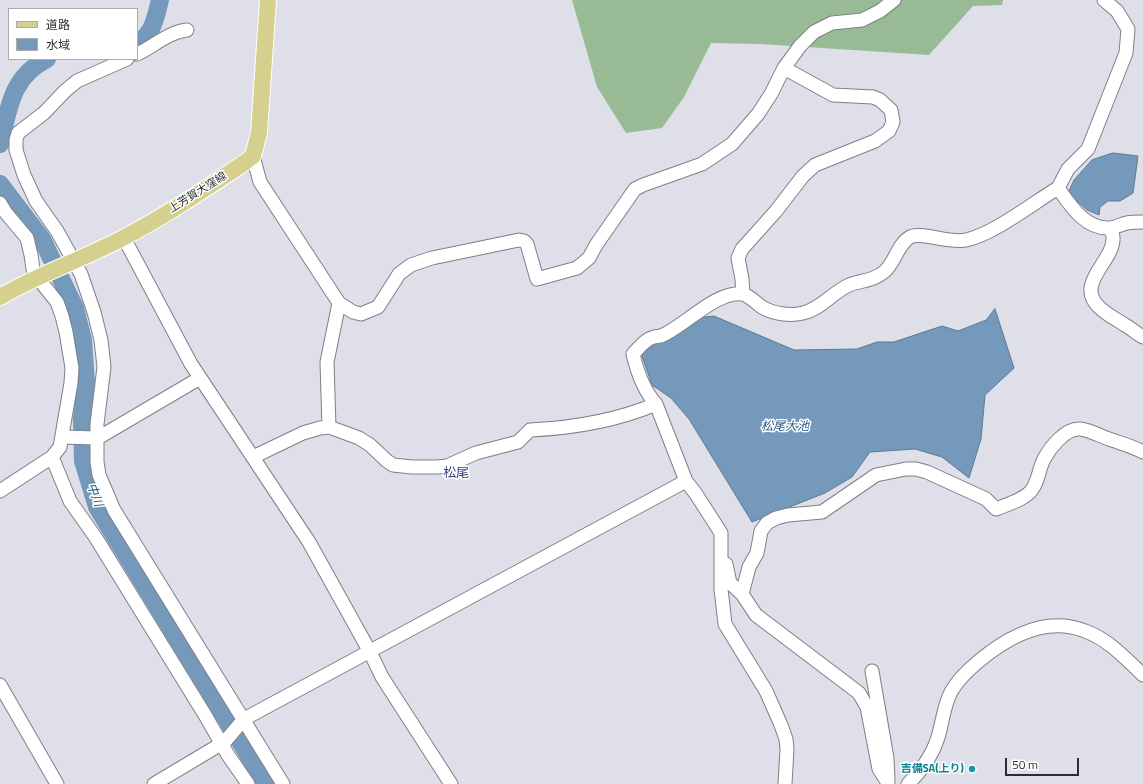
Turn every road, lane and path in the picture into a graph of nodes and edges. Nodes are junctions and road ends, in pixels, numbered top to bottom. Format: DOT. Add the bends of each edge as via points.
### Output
graph roads {
  1 [pos="268,0"];
  2 [pos="894,0"];
  3 [pos="1104,0"];
  4 [pos="187,30"];
  5 [pos="138,54"];
  6 [pos="125,60"];
  7 [pos="784,68"];
  8 [pos="253,156"];
  9 [pos="1058,188"];
  10 [pos="0,203"];
  11 [pos="1143,222"];
  12 [pos="1110,228"];
  13 [pos="124,238"];
  14 [pos="72,263"];
  15 [pos="41,276"];
  16 [pos="743,294"];
  17 [pos="0,297"];
  18 [pos="339,303"];
  19 [pos="1143,337"];
  20 [pos="200,378"];
  21 [pos="656,404"];
  22 [pos="329,427"];
  23 [pos="65,437"];
  24 [pos="94,438"];
  25 [pos="1143,452"];
  26 [pos="52,457"];
  27 [pos="253,457"];
  28 [pos="686,481"];
  29 [pos="0,491"];
  30 [pos="722,544"];
  31 [pos="742,594"];
  32 [pos="370,652"];
  33 [pos="872,671"];
  34 [pos="1143,675"];
  35 [pos="0,685"];
  36 [pos="244,720"];
  37 [pos="222,745"];
  38 [pos="57,784"];
  39 [pos="154,784"];
  40 [pos="248,784"];
  41 [pos="283,784"];
  42 [pos="451,784"];
  43 [pos="785,784"];
  44 [pos="888,784"];
  45 [pos="908,784"];
  1 -- 8 [label="main road" via="259,133"];
  2 -- 7 [label="street" via="862,20 832,23 814,32"];
  3 -- 9 [label="street" via="1117,10 1128,29 1126,53 1088,149 1068,169"];
  4 -- 5 [label="street" via="180,30"];
  6 -- 14 [label="street" via="77,81 44,113 18,133 16,140 16,150 24,175 36,201 57,231"];
  7 -- 16 [label="street" via="833,95 873,97 880,100 891,110 893,122 889,131 875,141 815,165 803,176 776,212 742,249 738,258"];
  7 -- 18 [label="street" via="758,114 732,144 702,164 635,189 589,258 577,268 537,279 527,244 519,240 432,258 411,265 399,274 378,307 360,314"];
  8 -- 13 [label="main road, 上芳賀大窪線" via="180,205"];
  8 -- 18 [label="street" via="260,182"];
  9 -- 12 [label="street" via="1083,219 1097,227"];
  9 -- 16 [label="street" via="1000,225 965,241 948,241 921,235 910,237 886,271 874,279 841,290 812,310 782,314 763,308"];
  10 -- 15 [label="street" via="27,238 33,269"];
  11 -- 12 [label="street"];
  12 -- 19 [label="street" via="1113,236 1112,245 1093,279 1093,299 1108,315"];
  13 -- 14 [label="main road, 上芳賀大窪線"];
  13 -- 20 [label="street"];
  14 -- 15 [label="main road, 上芳賀大窪線"];
  14 -- 24 [label="street" via="81,274 101,340 104,367"];
  15 -- 17 [label="main road, 上芳賀大窪線"];
  15 -- 23 [label="street" via="57,302 62,316 72,368"];
  16 -- 21 [label="street" via="732,294 701,309 662,336 653,337 642,344 633,354 644,386"];
  18 -- 22 [label="street" via="327,362"];
  20 -- 24 [label="street" via="103,436"];
  20 -- 27 [label="street"];
  21 -- 22 [label="street" via="602,421 556,429 530,430 518,442 437,467 393,465 359,438"];
  21 -- 28 [label="street"];
  22 -- 27 [label="street" via="303,433"];
  23 -- 24 [label="street"];
  23 -- 26 [label="street"];
  24 -- 36 [label="street" via="99,476 114,510"];
  25 -- 31 [label="street" via="1088,431 1072,430 1059,440 1043,460 1033,489 996,509 986,499 928,472 906,469 876,476 822,512 788,515 767,523 761,531 757,553 749,567"];
  26 -- 29 [label="street"];
  26 -- 37 [label="street" via="70,501 100,545"];
  27 -- 32 [label="street" via="309,542"];
  28 -- 30 [label="street" via="718,528"];
  28 -- 32 [label="street"];
  30 -- 31 [label="street" via="730,583"];
  30 -- 43 [label="street" via="720,589 725,624 766,691 781,725 787,749"];
  31 -- 44 [label="street" via="756,615 859,693 867,707 879,769"];
  32 -- 36 [label="street"];
  32 -- 42 [label="street" via="382,677"];
  33 -- 44 [label="street" via="887,758"];
  34 -- 45 [label="street" via="1100,638 1086,631 1051,626 1024,632 988,653 957,682 950,694 932,755"];
  35 -- 38 [label="street"];
  36 -- 37 [label="street"];
  36 -- 41 [label="street"];
  37 -- 39 [label="street"];
  37 -- 40 [label="street"];
}
